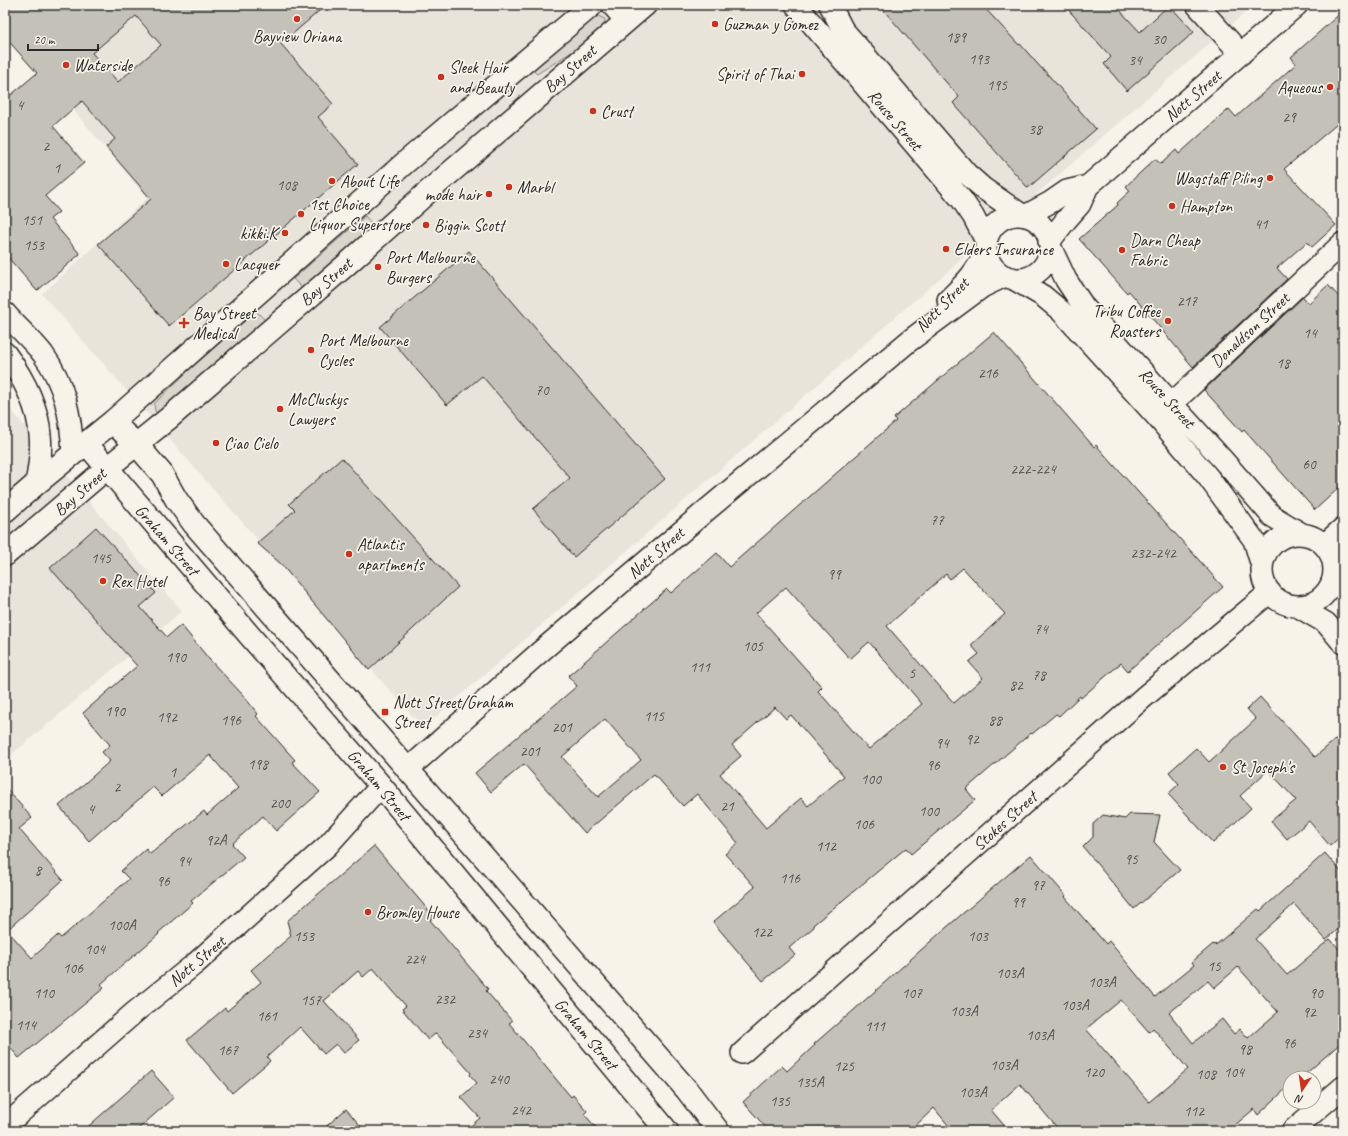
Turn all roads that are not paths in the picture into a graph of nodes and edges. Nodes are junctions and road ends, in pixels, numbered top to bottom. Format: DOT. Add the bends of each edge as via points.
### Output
graph roads {
  1 [pos="592,5"];
  2 [pos="645,5"];
  3 [pos="796,5"];
  4 [pos="1197,5"];
  5 [pos="1297,5"];
  6 [pos="836,8"];
  7 [pos="620,13"];
  8 [pos="1241,54"];
  9 [pos="1088,186"];
  10 [pos="1024,216"];
  11 [pos="1343,243"];
  12 [pos="1050,244"];
  13 [pos="986,245"];
  14 [pos="1008,277"];
  15 [pos="10,318"];
  16 [pos="908,340"];
  17 [pos="5,354"];
  18 [pos="1165,410"];
  19 [pos="112,422"];
  20 [pos="137,445"];
  21 [pos="79,448"];
  22 [pos="107,468"];
  23 [pos="36,484"];
  24 [pos="67,503"];
  25 [pos="5,511"];
  26 [pos="1343,528"];
  27 [pos="1302,534"];
  28 [pos="1324,545"];
  29 [pos="5,555"];
  30 [pos="1262,566"];
  31 [pos="1338,586"];
  32 [pos="1270,592"];
  33 [pos="1298,606"];
  34 [pos="1343,643"];
  35 [pos="407,770"];
  36 [pos="381,786"];
  37 [pos="742,1053"];
  38 [pos="1343,1087"];
  39 [pos="687,1090"];
  40 [pos="5,1126"];
  41 [pos="662,1129"];
  42 [pos="718,1131"];
  43 [pos="729,1131"];
  44 [pos="1292,1131"];
  1 -- 19 [label="main road, Bay Street" via="407,161"];
  2 -- 7 [label="main road, Bay Street"];
  3 -- 13 [label="street, Rouse Street" via="962,200 973,216"];
  4 -- 8 [label="street"];
  5 -- 8 [label="street, Nott Street"];
  6 -- 10 [label="street, Rouse Street" via="843,30 967,174"];
  7 -- 20 [label="main road, Bay Street" via="346,265"];
  8 -- 9 [label="street, Nott Street"];
  9 -- 10 [label="street, Nott Street" via="1067,191"];
  9 -- 12 [label="street, Nott Street" via="1080,204"];
  10 -- 12 [label="street" via="1039,223"];
  10 -- 13 [label="street" via="1014,215 999,221 989,233"];
  11 -- 18 [label="street, Donaldson Street"];
  12 -- 14 [label="street" via="1047,260 1039,271 1026,278"];
  12 -- 18 [label="street, Rouse Street" via="1066,280 1081,303"];
  13 -- 14 [label="street" via="988,258 993,267"];
  13 -- 16 [label="street, Nott Street" via="980,263 972,275"];
  14 -- 16 [label="street, Nott Street" via="982,287"];
  14 -- 18 [label="street, Rouse Street" via="1043,296 1061,311"];
  15 -- 17 [label="street"];
  15 -- 21 [label="street" via="43,354 60,384"];
  16 -- 35 [label="street, Nott Street" via="558,637"];
  17 -- 23 [label="street" via="24,383 37,415 41,447"];
  18 -- 27 [label="street, Rouse Street" via="1272,516"];
  18 -- 30 [label="street, Rouse Street" via="1208,477 1254,540"];
  19 -- 20 [label="main road, Graham Street"];
  19 -- 21 [label="main road, Bay Street"];
  20 -- 22 [label="main road, Bay Street"];
  20 -- 35 [label="main road, Graham Street" via="162,474 194,524"];
  21 -- 22 [label="main road, Graham Street"];
  21 -- 23 [label="main road, Bay Street"];
  21 -- 24 [label="main road"];
  22 -- 24 [label="main road, Bay Street"];
  22 -- 36 [label="main road, Graham Street"];
  23 -- 25 [label="main road, Bay Street"];
  24 -- 29 [label="main road, Bay Street"];
  26 -- 28 [label="street"];
  27 -- 28 [label="street"];
  27 -- 30 [label="street" via="1280,539 1265,555"];
  28 -- 31 [label="street" via="1331,555"];
  30 -- 32 [label="street" via="1262,575"];
  31 -- 33 [label="street" via="1328,590 1320,599"];
  32 -- 33 [label="street" via="1277,600"];
  32 -- 37 [label="street, Stokes Street" via="1144,697"];
  33 -- 34 [label="street" via="1326,623"];
  35 -- 39 [label="main road, Graham Street"];
  36 -- 40 [label="street, Nott Street" via="327,846 196,963"];
  36 -- 41 [label="main road, Graham Street"];
  38 -- 44 [label="street"];
  39 -- 42 [label="main road, Graham Street"];
  39 -- 43 [label="street, Graham Street"];
}
